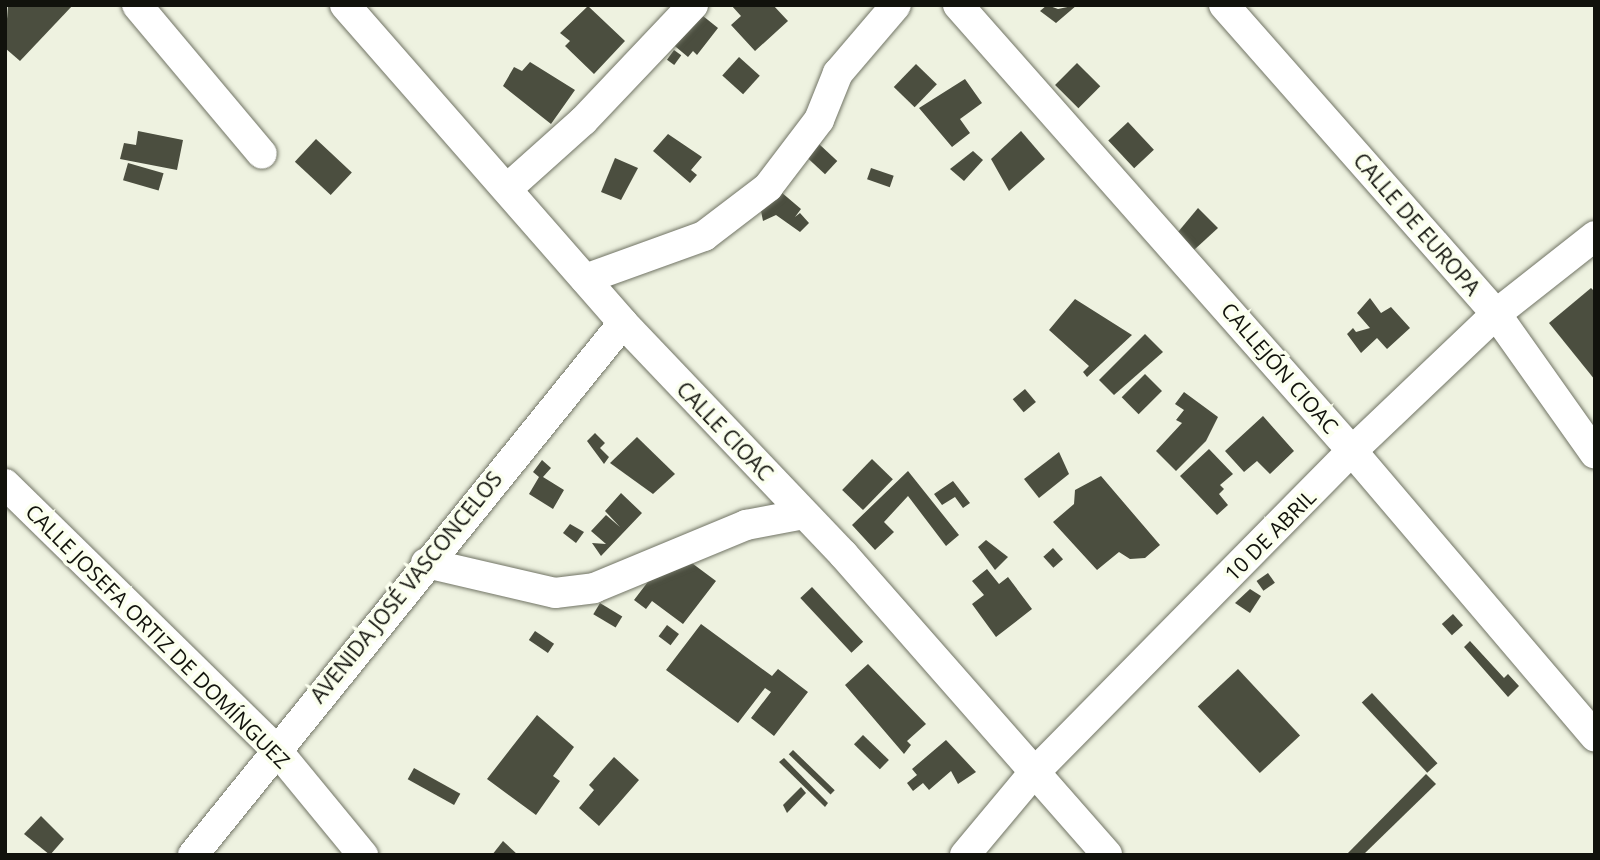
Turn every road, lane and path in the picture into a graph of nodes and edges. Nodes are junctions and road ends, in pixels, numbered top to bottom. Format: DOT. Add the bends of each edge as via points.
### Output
graph roads {
  1 [pos="137,5"];
  2 [pos="345,5"];
  3 [pos="693,5"];
  4 [pos="896,5"];
  5 [pos="958,5"];
  6 [pos="1224,5"];
  7 [pos="262,154"];
  8 [pos="508,188"];
  9 [pos="1595,236"];
  10 [pos="585,279"];
  11 [pos="1496,314"];
  12 [pos="623,323"];
  13 [pos="1352,451"];
  14 [pos="1595,454"];
  15 [pos="5,484"];
  16 [pos="804,514"];
  17 [pos="426,563"];
  18 [pos="1595,737"];
  19 [pos="275,748"];
  20 [pos="1032,775"];
  21 [pos="193,855"];
  22 [pos="363,855"];
  23 [pos="965,855"];
  24 [pos="1107,855"];
  1 -- 7 [label="street"];
  2 -- 8 [label="street, CALLE CIOAC"];
  3 -- 8 [label="street" via="583,121"];
  4 -- 10 [label="street" via="838,73 819,120 768,187 704,236"];
  5 -- 13 [label="street, CALLEJÓN CIOAC"];
  6 -- 11 [label="street, CALLE DE EUROPA"];
  8 -- 10 [label="street, CALLE CIOAC"];
  9 -- 11 [label="street, 10 DE ABRIL"];
  10 -- 12 [label="street, CALLE CIOAC"];
  11 -- 13 [label="street, 10 DE ABRIL"];
  11 -- 14 [label="street, CALLE DE EUROPA"];
  12 -- 16 [label="street, CALLE CIOAC"];
  12 -- 17 [label="street, AVENIDA JOSÉ VASCONCELOS"];
  13 -- 18 [label="street, CALLEJÓN CIOAC"];
  13 -- 20 [label="street, 10 DE ABRIL"];
  15 -- 19 [label="street, CALLE JOSEFA ORTIZ DE DOMÍNGUEZ"];
  16 -- 17 [label="street" via="746,525 594,588 555,593"];
  16 -- 20 [label="street, CALLE CIOAC"];
  17 -- 19 [label="street, AVENIDA JOSÉ VASCONCELOS"];
  19 -- 21 [label="street, AVENIDA JOSÉ VASCONCELOS"];
  19 -- 22 [label="street, CALLE JOSEFA ORTIZ DE DOMÍNGUEZ"];
  20 -- 23 [label="street, 10 DE ABRIL"];
  20 -- 24 [label="street, CALLE CIOAC"];
}
